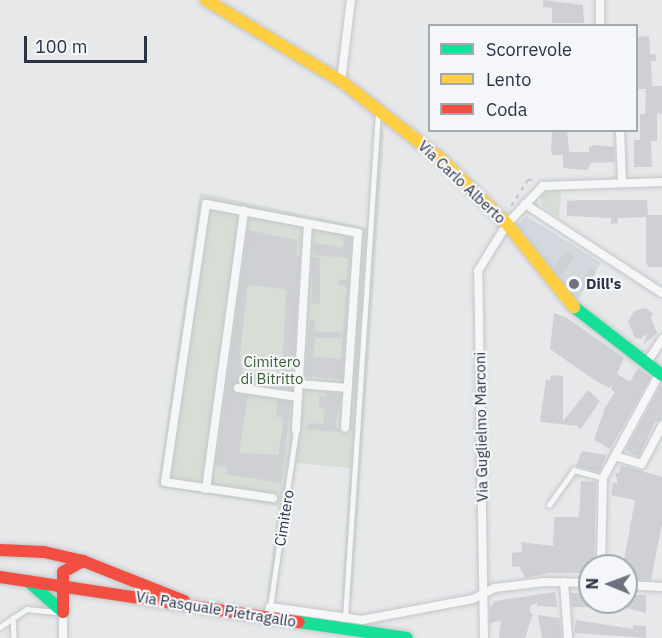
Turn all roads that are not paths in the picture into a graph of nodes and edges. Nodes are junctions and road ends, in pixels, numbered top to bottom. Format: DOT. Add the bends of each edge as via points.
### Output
graph roads {
  1 [pos="206,0"];
  2 [pos="351,0"];
  3 [pos="600,0"];
  4 [pos="600,24"];
  5 [pos="341,81"];
  6 [pos="378,111"];
  7 [pos="620,132"];
  8 [pos="662,182"];
  9 [pos="622,183"];
  10 [pos="525,204"];
  11 [pos="244,211"];
  12 [pos="308,224"];
  13 [pos="507,224"];
  14 [pos="662,293"];
  15 [pos="662,339"];
  16 [pos="646,364"];
  17 [pos="661,374"];
  18 [pos="299,384"];
  19 [pos="238,388"];
  20 [pos="348,388"];
  21 [pos="298,397"];
  22 [pos="662,426"];
  23 [pos="345,428"];
  24 [pos="296,430"];
  25 [pos="615,456"];
  26 [pos="603,478"];
  27 [pos="206,489"];
  28 [pos="273,498"];
  29 [pos="549,505"];
  30 [pos="0,550"];
  31 [pos="601,554"];
  32 [pos="83,561"];
  33 [pos="0,577"];
  34 [pos="27,580"];
  35 [pos="564,582"];
  36 [pos="578,583"];
  37 [pos="61,585"];
  38 [pos="638,586"];
  39 [pos="75,587"];
  40 [pos="662,587"];
  41 [pos="484,593"];
  42 [pos="194,606"];
  43 [pos="63,612"];
  44 [pos="269,612"];
  45 [pos="13,618"];
  46 [pos="345,618"];
  47 [pos="362,626"];
  48 [pos="0,627"];
  49 [pos="14,638"];
  50 [pos="63,638"];
  51 [pos="407,638"];
  52 [pos="484,638"];
  53 [pos="568,638"];
  1 -- 5 [label="main road, Via Carlo Alberto"];
  2 -- 5 [label="street"];
  3 -- 4 [label="street"];
  5 -- 6 [label="main road, Via Carlo Alberto"];
  6 -- 13 [label="main road, Via Carlo Alberto" via="442,160"];
  6 -- 46 [label="lane"];
  7 -- 9 [label="street"];
  8 -- 9 [label="street, Via Guglielmo Marconi"];
  9 -- 10 [label="street, Via Guglielmo Marconi" via="543,186"];
  10 -- 13 [label="street, Via Guglielmo Marconi"];
  10 -- 14 [label="street"];
  11 -- 12 [label="street"];
  11 -- 27 [label="street"];
  11 -- 27 [label="street" via="206,204 165,482"];
  12 -- 18 [label="street"];
  12 -- 20 [label="street" via="358,233"];
  13 -- 16 [label="main road, Via Carlo Alberto" via="565,299"];
  13 -- 41 [label="street, Via Guglielmo Marconi" via="478,271"];
  15 -- 16 [label="street"];
  16 -- 17 [label="main road, Via Carlo Alberto"];
  17 -- 25 [label="street"];
  18 -- 20 [label="street"];
  18 -- 21 [label="street"];
  19 -- 21 [label="street"];
  20 -- 23 [label="street"];
  21 -- 24 [label="street"];
  22 -- 25 [label="street" via="642,464"];
  24 -- 44 [label="lane, Cimitero"];
  25 -- 26 [label="street"];
  26 -- 29 [label="lane" via="574,470"];
  26 -- 31 [label="street"];
  27 -- 28 [label="street"];
  30 -- 32 [label="main road" via="44,552"];
  32 -- 37 [label="main road" via="63,572"];
  32 -- 42 [label="main road" via="154,586"];
  33 -- 34 [label="main road, Via Pasquale Pietragallo"];
  34 -- 37 [label="main road, Via Pasquale Pietragallo"];
  34 -- 43 [label="main road"];
  35 -- 36 [label="street"];
  35 -- 41 [label="street" via="495,588"];
  35 -- 53 [label="street"];
  37 -- 39 [label="main road, Via Pasquale Pietragallo"];
  37 -- 43 [label="main road"];
  38 -- 40 [label="street"];
  39 -- 42 [label="main road, Via Pasquale Pietragallo"];
  39 -- 43 [label="main road"];
  41 -- 47 [label="street"];
  41 -- 52 [label="street, Via Guglielmo Marconi"];
  42 -- 44 [label="main road, Via Pasquale Pietragallo"];
  43 -- 45 [label="lane" via="27,609"];
  43 -- 50 [label="street"];
  44 -- 46 [label="street"];
  44 -- 47 [label="main road, Via Pasquale Pietragallo"];
  45 -- 48 [label="lane"];
  45 -- 49 [label="lane"];
  46 -- 47 [label="street"];
  47 -- 51 [label="main road, Via Pasquale Pietragallo"];
}
